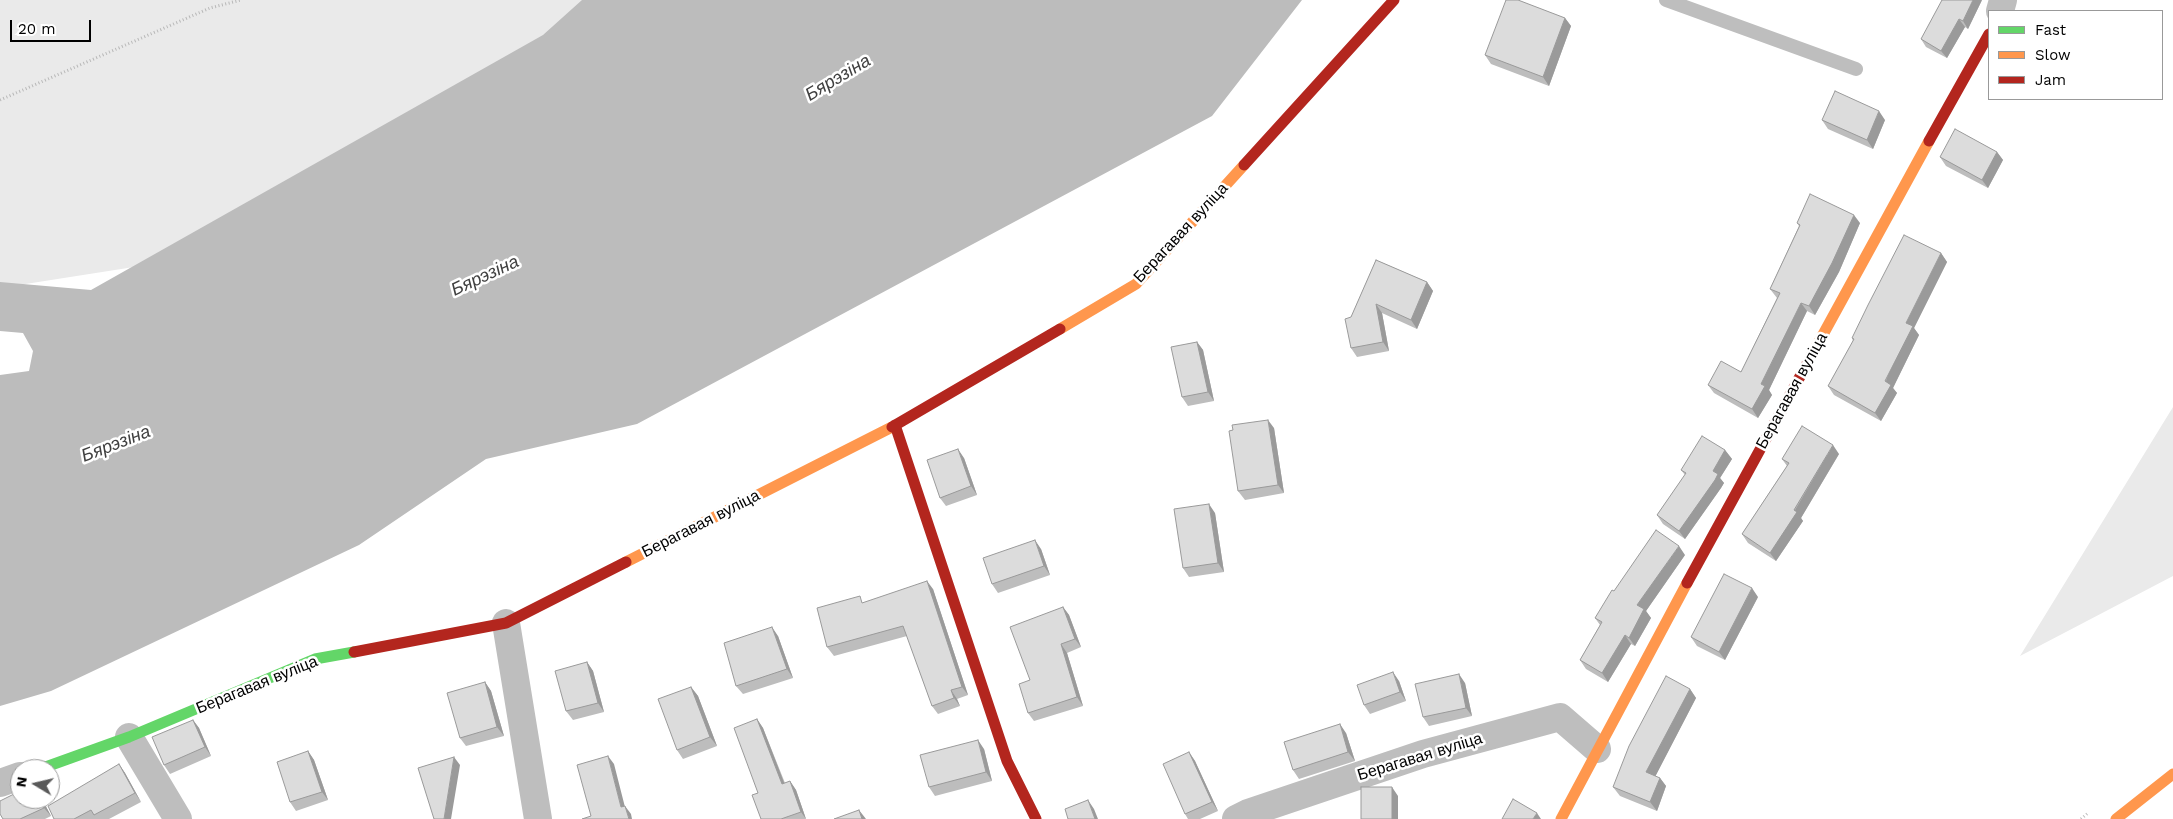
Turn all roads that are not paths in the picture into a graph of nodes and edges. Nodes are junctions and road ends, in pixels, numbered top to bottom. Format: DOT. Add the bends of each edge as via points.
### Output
graph roads {
  1 [pos="1394,0"];
  2 [pos="1666,0"];
  3 [pos="1988,36"];
  4 [pos="1856,69"];
  5 [pos="895,425"];
  6 [pos="506,622"];
  7 [pos="129,737"];
  8 [pos="1597,749"];
  9 [pos="60,762"];
  10 [pos="2173,774"];
  11 [pos="178,819"];
  12 [pos="538,819"];
  13 [pos="1036,819"];
  14 [pos="1236,819"];
  15 [pos="1561,819"];
  16 [pos="2116,819"];
  1 -- 5 [label="street, Берагавая вуліца" via="1136,284"];
  2 -- 4 [label="lane"];
  3 -- 8 [label="street, Берагавая вуліца"];
  5 -- 6 [label="street, Берагавая вуліца"];
  5 -- 13 [label="street" via="1007,761"];
  6 -- 7 [label="street, Берагавая вуліца" via="315,659"];
  6 -- 12 [label="street"];
  7 -- 9 [label="street, Берагавая вуліца"];
  7 -- 11 [label="street"];
  8 -- 14 [label="street, Берагавая вуліца" via="1560,717 1423,754"];
  8 -- 15 [label="street, Берагавая вуліца"];
  10 -- 16 [label="street"];
}
